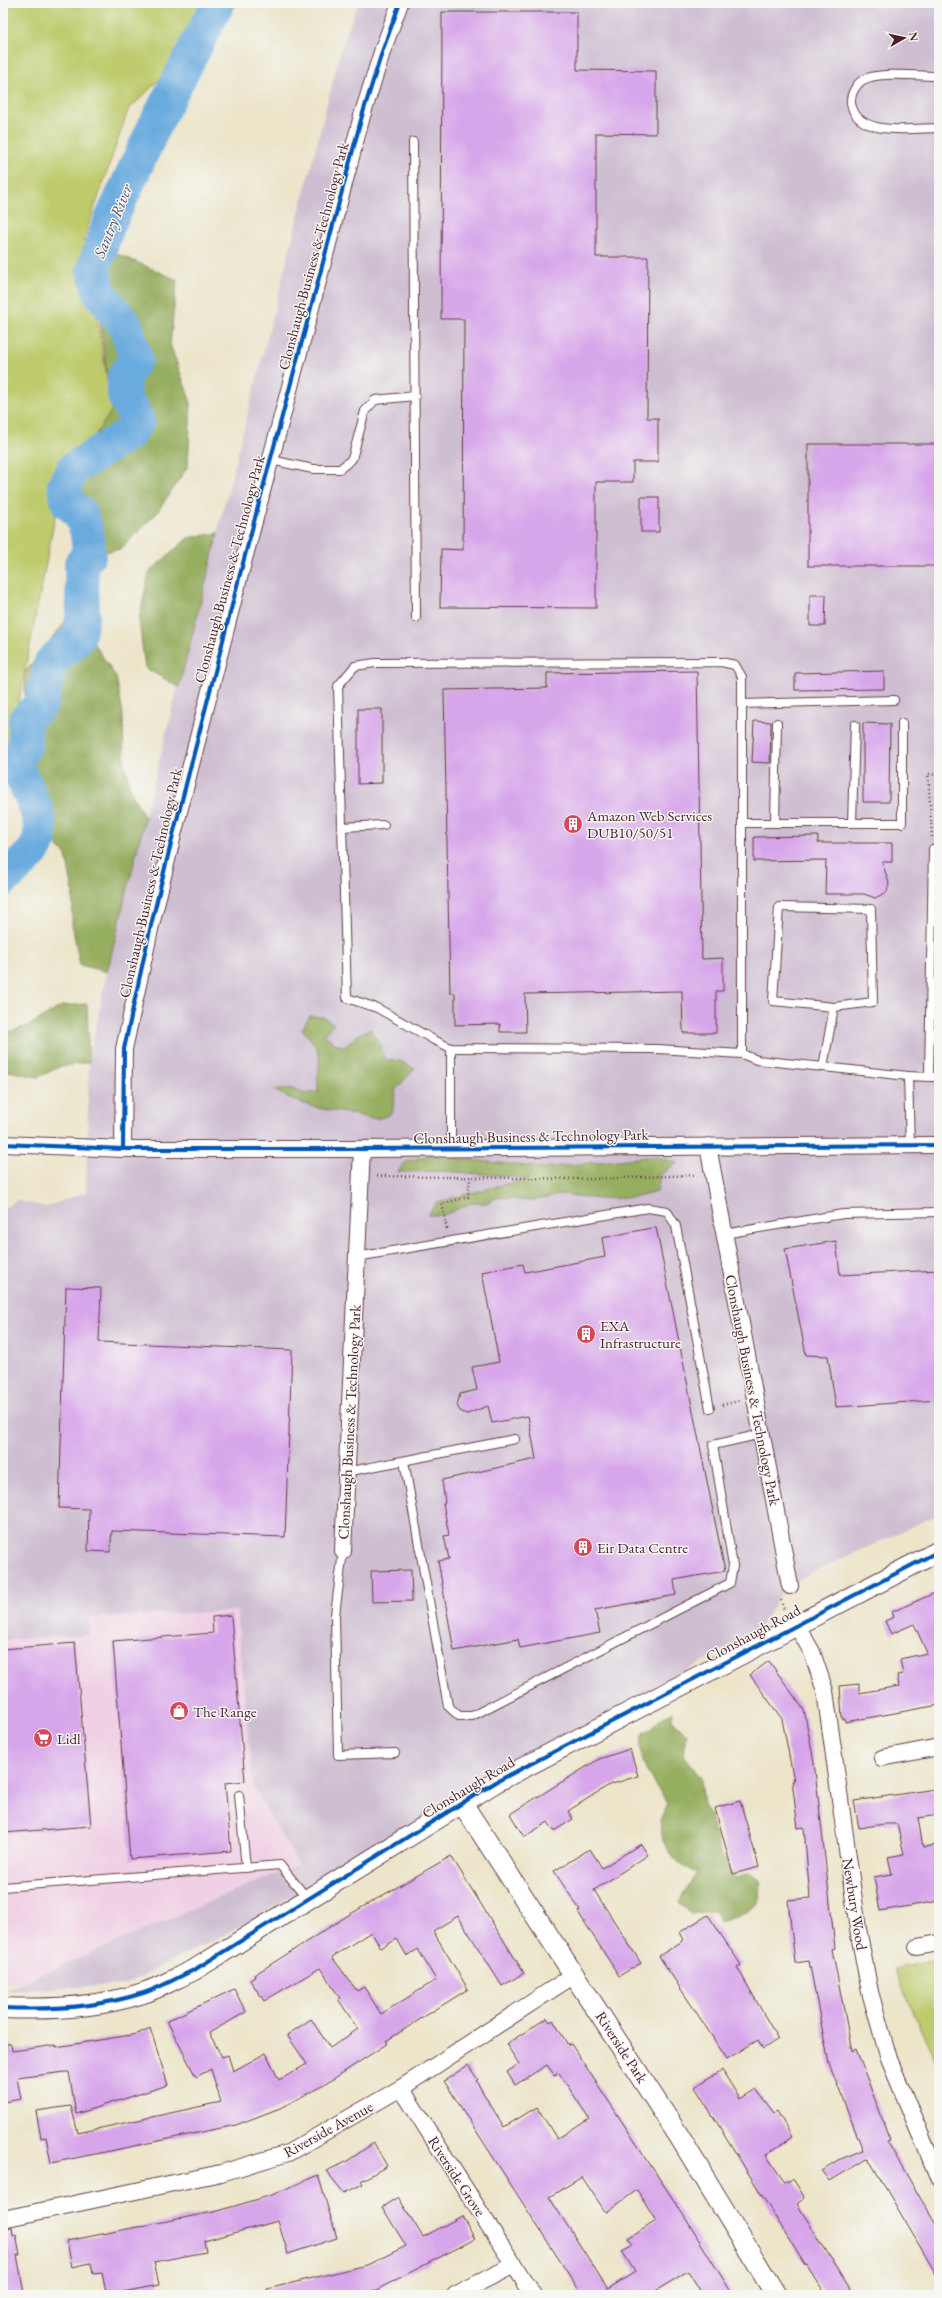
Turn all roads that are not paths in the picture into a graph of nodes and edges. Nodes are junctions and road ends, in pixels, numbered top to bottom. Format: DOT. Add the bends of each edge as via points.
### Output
graph roads {
  1 [pos="400,3"];
  2 [pos="939,76"];
  3 [pos="939,128"];
  4 [pos="413,142"];
  5 [pos="415,396"];
  6 [pos="271,460"];
  7 [pos="416,618"];
  8 [pos="894,700"];
  9 [pos="742,704"];
  10 [pos="777,723"];
  11 [pos="902,723"];
  12 [pos="855,725"];
  13 [pos="742,823"];
  14 [pos="775,823"];
  15 [pos="852,823"];
  16 [pos="384,825"];
  17 [pos="341,827"];
  18 [pos="933,849"];
  19 [pos="834,1007"];
  20 [pos="451,1048"];
  21 [pos="742,1054"];
  22 [pos="823,1067"];
  23 [pos="908,1076"];
  24 [pos="929,1077"];
  25 [pos="939,1077"];
  26 [pos="3,1144"];
  27 [pos="910,1145"];
  28 [pos="939,1145"];
  29 [pos="708,1146"];
  30 [pos="124,1149"];
  31 [pos="362,1149"];
  32 [pos="451,1149"];
  33 [pos="939,1212"];
  34 [pos="724,1234"];
  35 [pos="356,1257"];
  36 [pos="710,1409"];
  37 [pos="762,1434"];
  38 [pos="515,1439"];
  39 [pos="404,1461"];
  40 [pos="347,1470"];
  41 [pos="343,1551"];
  42 [pos="939,1551"];
  43 [pos="790,1586"];
  44 [pos="793,1625"];
  45 [pos="939,1747"];
  46 [pos="395,1753"];
  47 [pos="882,1758"];
  48 [pos="239,1795"];
  49 [pos="462,1803"];
  50 [pos="246,1868"];
  51 [pos="3,1887"];
  52 [pos="308,1899"];
  53 [pos="939,1943"];
  54 [pos="917,1947"];
  55 [pos="574,1974"];
  56 [pos="3,2008"];
  57 [pos="401,2088"];
  58 [pos="939,2179"];
  59 [pos="3,2219"];
  60 [pos="514,2265"];
  61 [pos="455,2295"];
  62 [pos="533,2295"];
  63 [pos="776,2295"];
  1 -- 6 [label="street, Clonshaugh Business & Technology Park" via="362,116"];
  2 -- 3 [label="lane" via="877,76 863,80 854,89 850,100 852,112 870,125 882,128"];
  4 -- 5 [label="lane"];
  5 -- 6 [label="lane" via="375,400 365,411 352,459 340,469 313,469"];
  5 -- 7 [label="lane"];
  6 -- 30 [label="street, Clonshaugh Business & Technology Park" via="172,835 124,1049"];
  8 -- 9 [label="lane"];
  9 -- 13 [label="lane"];
  9 -- 17 [label="lane" via="742,677 735,665 721,662 375,662 355,666 338,686"];
  10 -- 14 [label="lane"];
  11 -- 15 [label="lane" via="902,823"];
  12 -- 15 [label="lane"];
  13 -- 14 [label="lane"];
  13 -- 21 [label="lane"];
  14 -- 15 [label="lane"];
  16 -- 17 [label="lane"];
  17 -- 20 [label="lane" via="347,998 377,1008"];
  18 -- 24 [label="lane"];
  19 -- 19 [label="lane" via="873,1002 871,909 779,908 773,1001"];
  19 -- 22 [label="lane"];
  20 -- 21 [label="lane" via="657,1049"];
  20 -- 32 [label="lane"];
  21 -- 22 [label="lane" via="757,1060"];
  22 -- 23 [label="lane"];
  23 -- 24 [label="lane"];
  23 -- 27 [label="lane"];
  24 -- 25 [label="lane"];
  26 -- 30 [label="street, Clonshaugh Business & Technology Park"];
  27 -- 28 [label="street, Clonshaugh Business & Technology Park"];
  27 -- 29 [label="street, Clonshaugh Business & Technology Park"];
  29 -- 32 [label="street, Clonshaugh Business & Technology Park"];
  29 -- 34 [label="street, Clonshaugh Business & Technology Park"];
  30 -- 31 [label="street, Clonshaugh Business & Technology Park"];
  31 -- 32 [label="street, Clonshaugh Business & Technology Park"];
  31 -- 35 [label="street, Clonshaugh Business & Technology Park"];
  33 -- 34 [label="lane" via="843,1214"];
  34 -- 37 [label="street, Clonshaugh Business & Technology Park"];
  35 -- 36 [label="lane" via="648,1208 667,1211 676,1226"];
  35 -- 40 [label="street, Clonshaugh Business & Technology Park"];
  37 -- 39 [label="lane" via="713,1445 733,1566 730,1583 472,1716 459,1716 448,1706"];
  37 -- 43 [label="street, Clonshaugh Business & Technology Park"];
  38 -- 39 [label="lane"];
  39 -- 40 [label="lane"];
  40 -- 41 [label="street, Clonshaugh Business & Technology Park"];
  41 -- 46 [label="lane" via="335,1615 338,1755"];
  42 -- 44 [label="street, Clonshaugh Road"];
  44 -- 49 [label="street, Clonshaugh Road" via="496,1782"];
  44 -- 58 [label="street, Newbury Wood" via="812,1652 825,1691 855,1907 870,1992 889,2059"];
  45 -- 47 [label="street"];
  48 -- 50 [label="lane"];
  49 -- 52 [label="street, Clonshaugh Road"];
  49 -- 55 [label="street, Riverside Park"];
  50 -- 51 [label="lane"];
  50 -- 52 [label="lane" via="280,1865"];
  52 -- 56 [label="street, Clonshaugh Road" via="194,1970 141,1994 94,2006 31,2010"];
  53 -- 54 [label="street"];
  55 -- 57 [label="street, Riverside Avenue"];
  55 -- 63 [label="street, Riverside Park" via="679,2136"];
  57 -- 59 [label="street, Riverside Avenue" via="288,2153 221,2173"];
  57 -- 60 [label="street, Riverside Grove"];
  60 -- 61 [label="street"];
  60 -- 62 [label="street, Riverside Grove"];
}
